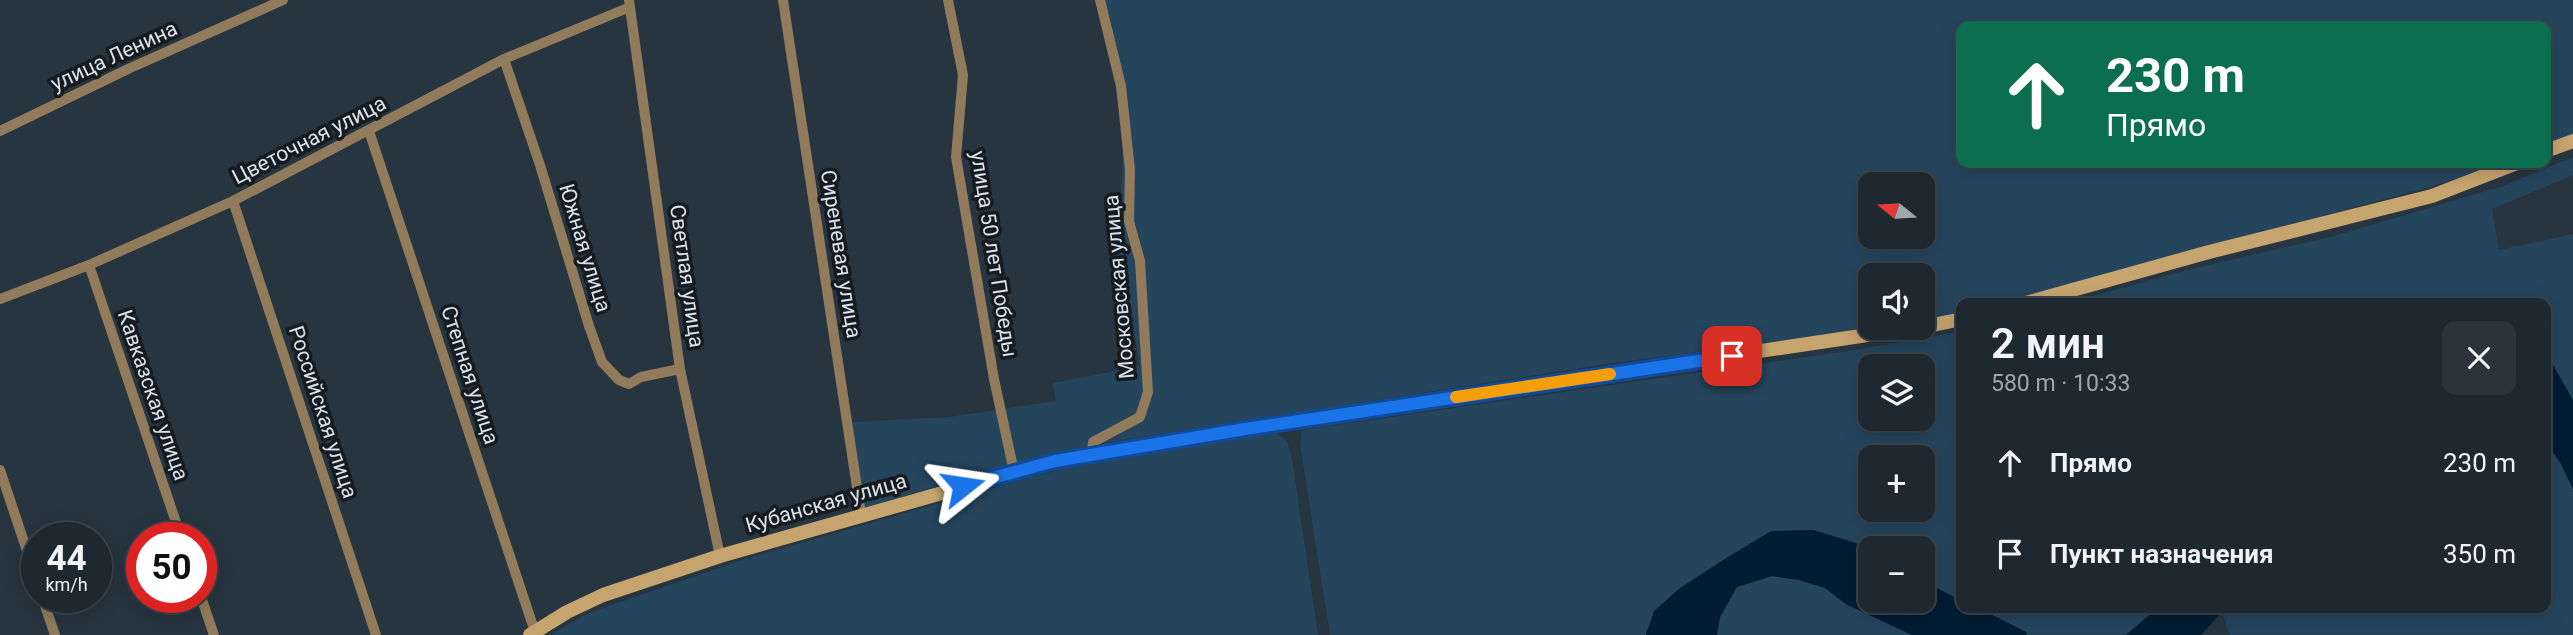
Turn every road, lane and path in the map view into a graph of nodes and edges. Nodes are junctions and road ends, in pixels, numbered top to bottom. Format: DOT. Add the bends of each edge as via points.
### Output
graph roads {
  1 [pos="283,0"];
  2 [pos="783,0"];
  3 [pos="948,0"];
  4 [pos="1100,0"];
  5 [pos="630,4"];
  6 [pos="504,59"];
  7 [pos="0,131"];
  8 [pos="369,131"];
  9 [pos="2573,141"];
  10 [pos="2551,149"];
  11 [pos="2504,168"];
  12 [pos="233,201"];
  13 [pos="89,265"];
  14 [pos="2044,298"];
  15 [pos="0,299"];
  16 [pos="1956,320"];
  17 [pos="1935,324"];
  18 [pos="1858,337"];
  19 [pos="680,369"];
  20 [pos="1092,454"];
  21 [pos="0,470"];
  22 [pos="1014,472"];
  23 [pos="861,514"];
  24 [pos="176,522"];
  25 [pos="21,533"];
  26 [pos="720,555"];
  27 [pos="47,613"];
  28 [pos="206,613"];
  29 [pos="533,633"];
  30 [pos="55,635"];
  31 [pos="214,635"];
  32 [pos="376,635"];
  1 -- 7 [label="street, улица Ленина"];
  2 -- 23 [label="street, Сиреневая улица"];
  3 -- 22 [label="street, улица 50 лет Победы" via="963,75 956,157"];
  4 -- 20 [label="street, Московская улица" via="1121,86 1130,170 1129,221 1140,261 1148,392 1140,417 1093,442"];
  5 -- 6 [label="street, Цветочная улица"];
  5 -- 19 [label="street, Светлая улица"];
  6 -- 8 [label="street, Цветочная улица"];
  6 -- 19 [label="street, Южная улица" via="602,362 629,384"];
  8 -- 12 [label="street, Цветочная улица"];
  8 -- 29 [label="street, Степная улица"];
  9 -- 10 [label="main road"];
  11 -- 14 [label="main road" via="2432,196"];
  12 -- 13 [label="street, Цветочная улица"];
  12 -- 32 [label="street, Российская улица"];
  13 -- 15 [label="street, Цветочная улица"];
  13 -- 24 [label="street, Кавказская улица"];
  16 -- 17 [label="main road, Кубанская улица"];
  18 -- 20 [label="main road, Кубанская улица"];
  19 -- 26 [label="street, Светлая улица"];
  20 -- 22 [label="main road, Кубанская улица"];
  21 -- 25 [label="street"];
  22 -- 23 [label="main road, Кубанская улица"];
  23 -- 26 [label="main road, Кубанская улица"];
  26 -- 29 [label="main road, Кубанская улица" via="603,595"];
  27 -- 30 [label="street"];
  28 -- 31 [label="street"];
}
